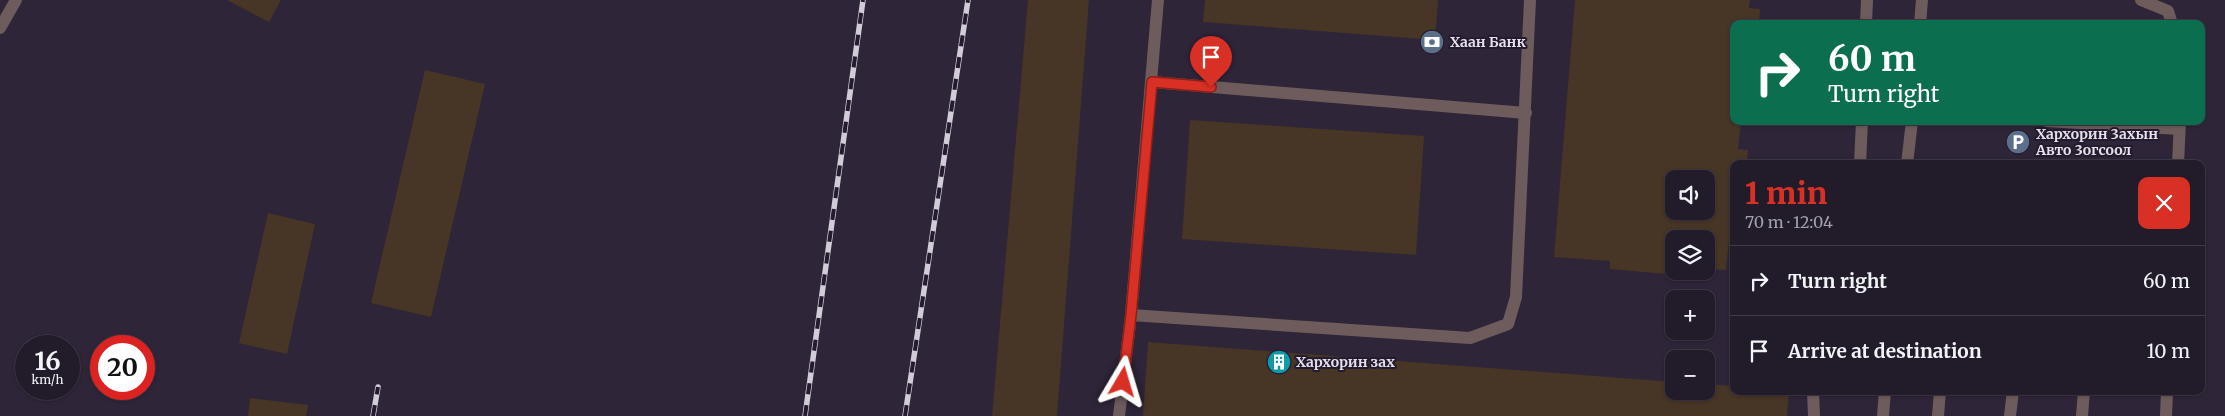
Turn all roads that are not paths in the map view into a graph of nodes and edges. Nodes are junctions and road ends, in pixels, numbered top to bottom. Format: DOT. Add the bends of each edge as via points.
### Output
graph roads {
  1 [pos="16,0"];
  2 [pos="1158,0"];
  3 [pos="1530,0"];
  4 [pos="1867,0"];
  5 [pos="1922,0"];
  6 [pos="2141,0"];
  7 [pos="1866,20"];
  8 [pos="1920,20"];
  9 [pos="2171,20"];
  10 [pos="0,28"];
  11 [pos="1152,82"];
  12 [pos="1526,113"];
  13 [pos="1862,125"];
  14 [pos="1912,125"];
  15 [pos="2180,125"];
  16 [pos="1860,160"];
  17 [pos="1907,160"];
  18 [pos="2178,160"];
  19 [pos="1131,315"];
  20 [pos="1814,395"];
  21 [pos="1885,395"];
  22 [pos="1940,395"];
  23 [pos="2013,395"];
  24 [pos="2084,395"];
  25 [pos="2168,395"];
  26 [pos="1119,416"];
  27 [pos="1814,416"];
  28 [pos="1884,416"];
  29 [pos="1938,416"];
  30 [pos="2010,416"];
  31 [pos="2082,416"];
  32 [pos="2166,416"];
  1 -- 10 [label="lane"];
  2 -- 11 [label="lane"];
  3 -- 12 [label="lane"];
  4 -- 7 [label="lane"];
  5 -- 8 [label="lane"];
  6 -- 9 [label="lane" via="2168,11"];
  11 -- 12 [label="lane"];
  11 -- 19 [label="lane"];
  12 -- 19 [label="lane" via="1516,297 1508,324 1470,338"];
  13 -- 16 [label="lane"];
  14 -- 17 [label="lane"];
  15 -- 18 [label="lane"];
  19 -- 26 [label="lane"];
  20 -- 27 [label="lane"];
  21 -- 28 [label="lane"];
  22 -- 29 [label="lane"];
  23 -- 30 [label="lane"];
  24 -- 31 [label="lane"];
  25 -- 32 [label="lane"];
}
